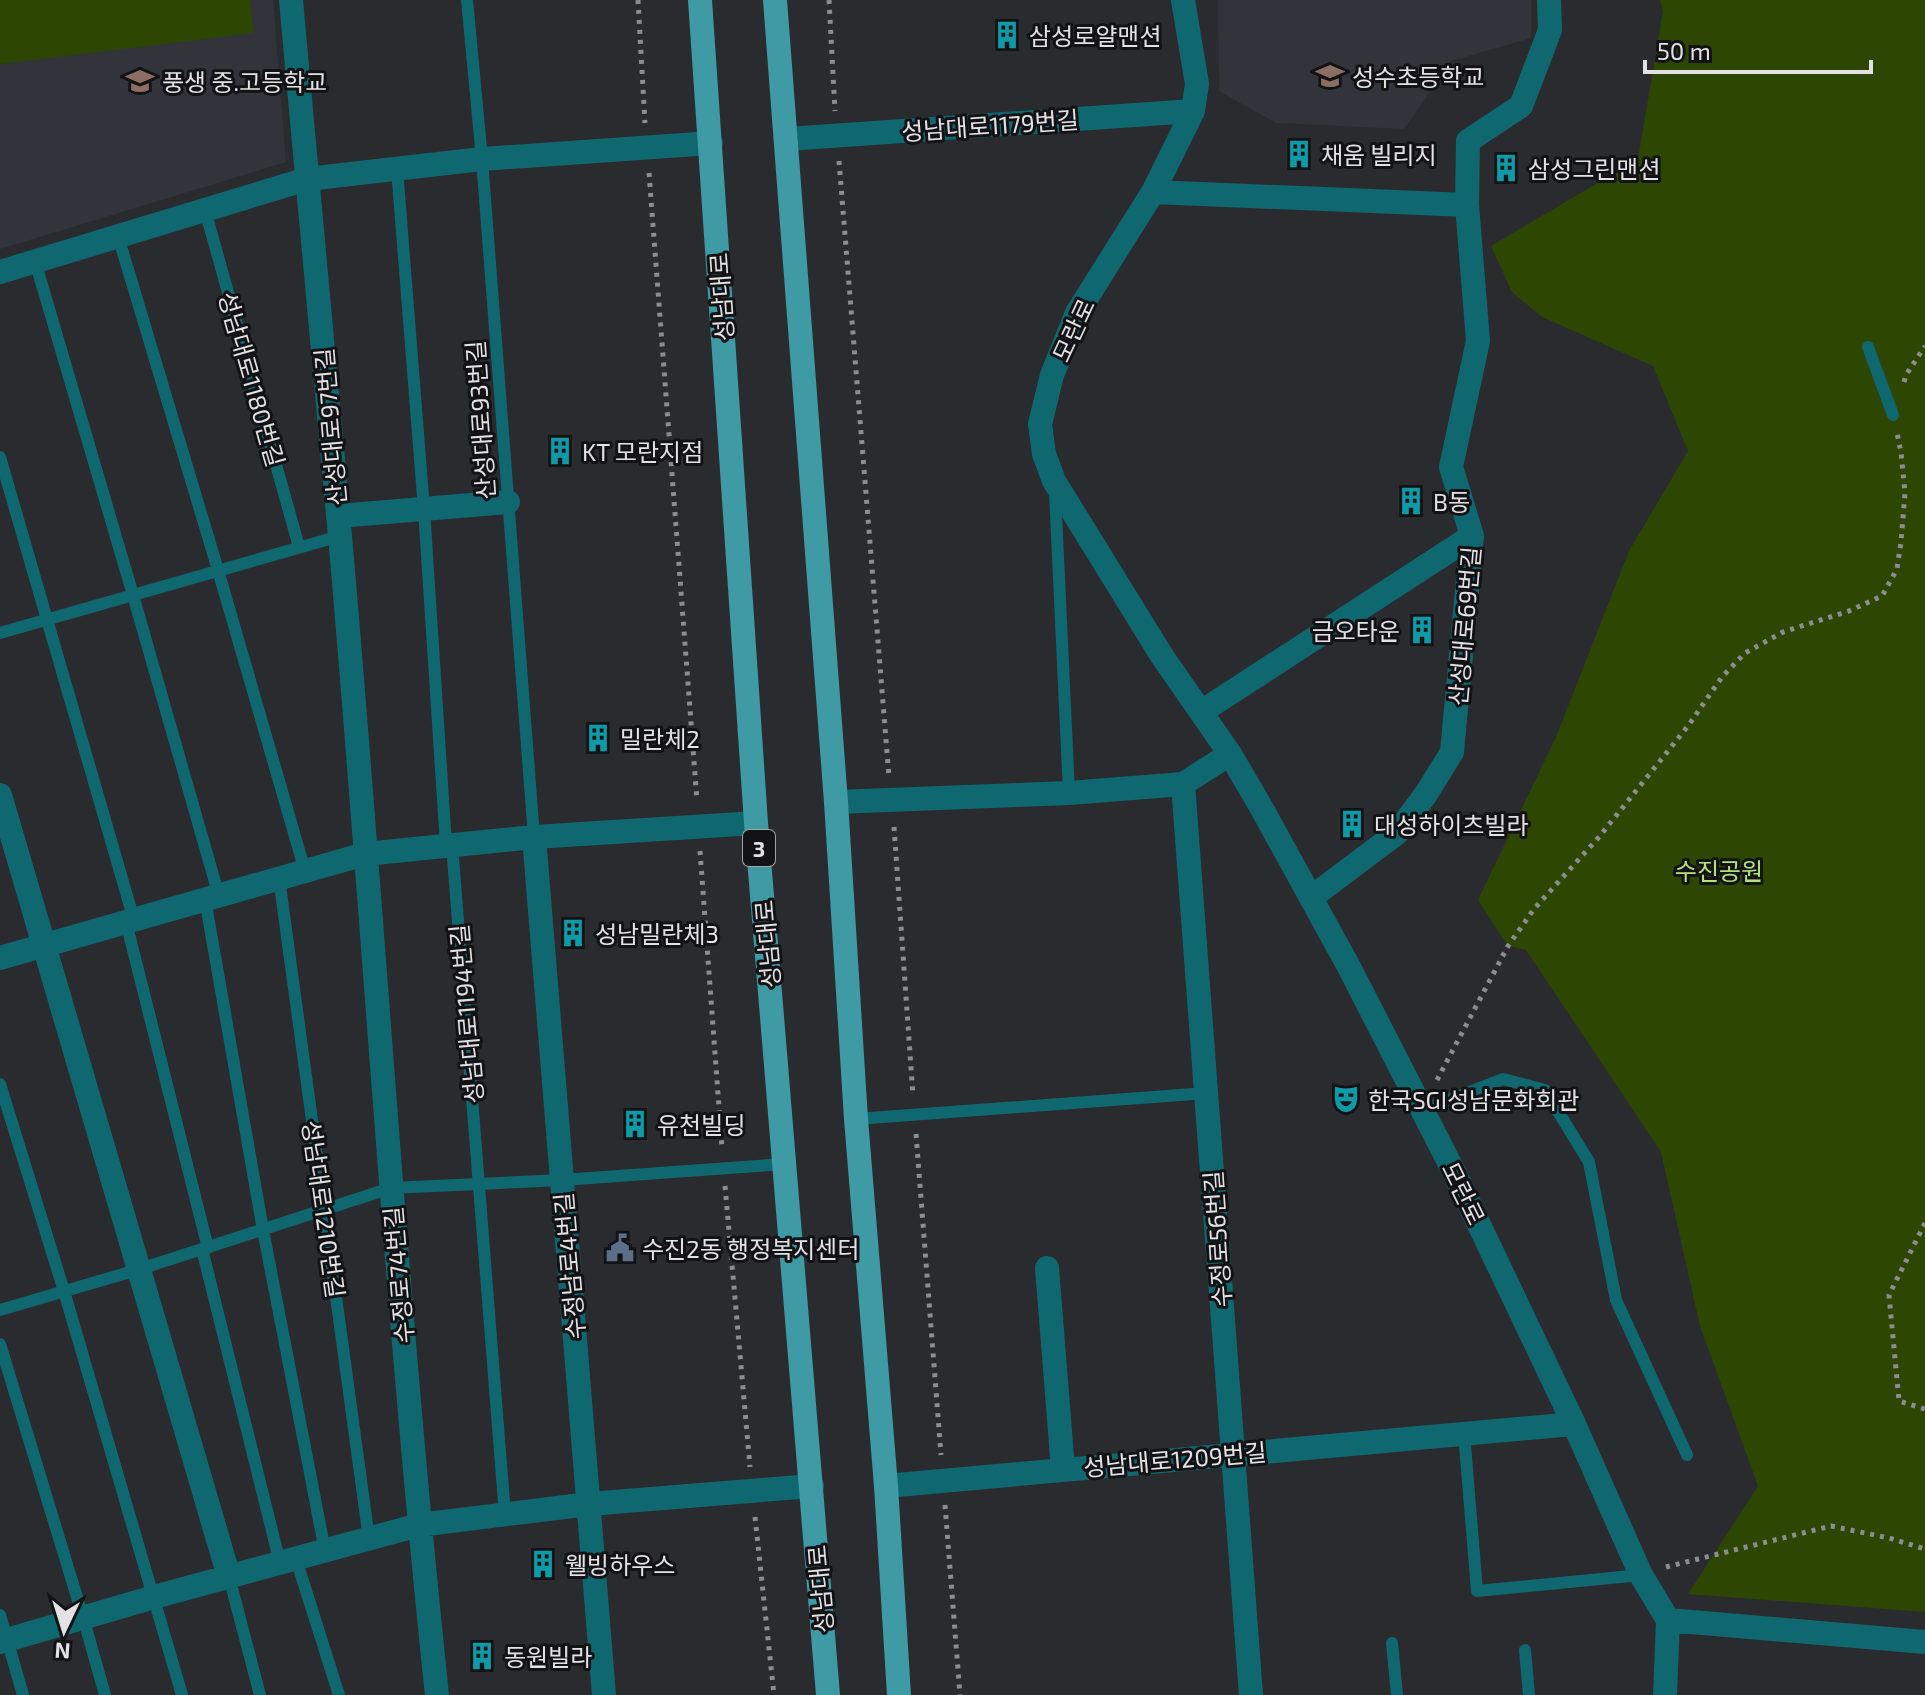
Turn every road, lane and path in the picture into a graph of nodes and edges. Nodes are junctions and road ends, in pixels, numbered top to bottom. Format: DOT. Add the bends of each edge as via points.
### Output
graph roads {
  1 [pos="291,0"];
  2 [pos="467,0"];
  3 [pos="700,0"];
  4 [pos="775,0"];
  5 [pos="829,0"];
  6 [pos="1183,0"];
  7 [pos="1549,0"];
  8 [pos="1193,111"];
  9 [pos="837,136"];
  10 [pos="787,139"];
  11 [pos="711,143"];
  12 [pos="482,159"];
  13 [pos="397,169"];
  14 [pos="307,179"];
  15 [pos="1153,192"];
  16 [pos="1467,205"];
  17 [pos="205,210"];
  18 [pos="118,236"];
  19 [pos="35,261"];
  20 [pos="0,272"];
  21 [pos="1925,346"];
  22 [pos="1868,347"];
  23 [pos="1893,415"];
  24 [pos="0,457"];
  25 [pos="1054,481"];
  26 [pos="508,502"];
  27 [pos="424,509"];
  28 [pos="339,526"];
  29 [pos="1472,536"];
  30 [pos="299,547"];
  31 [pos="218,570"];
  32 [pos="133,595"];
  33 [pos="48,619"];
  34 [pos="0,633"];
  35 [pos="1201,712"];
  36 [pos="1230,754"];
  37 [pos="1183,784"];
  38 [pos="1069,793"];
  39 [pos="0,795"];
  40 [pos="891,800"];
  41 [pos="836,802"];
  42 [pos="756,823"];
  43 [pos="534,837"];
  44 [pos="449,845"];
  45 [pos="365,854"];
  46 [pos="305,871"];
  47 [pos="279,878"];
  48 [pos="1312,897"];
  49 [pos="212,898"];
  50 [pos="130,921"];
  51 [pos="43,946"];
  52 [pos="0,958"];
  53 [pos="0,1084"];
  54 [pos="1207,1093"];
  55 [pos="1422,1110"];
  56 [pos="915,1115"];
  57 [pos="856,1119"];
  58 [pos="784,1164"];
  59 [pos="562,1180"];
  60 [pos="480,1184"];
  61 [pos="391,1188"];
  62 [pos="324,1210"];
  63 [pos="1925,1223"];
  64 [pos="263,1230"];
  65 [pos="205,1249"];
  66 [pos="1047,1268"];
  67 [pos="137,1270"];
  68 [pos="64,1291"];
  69 [pos="0,1310"];
  70 [pos="0,1344"];
  71 [pos="1925,1409"];
  72 [pos="1574,1424"];
  73 [pos="1464,1433"];
  74 [pos="1233,1454"];
  75 [pos="1687,1455"];
  76 [pos="1063,1469"];
  77 [pos="943,1480"];
  78 [pos="812,1486"];
  79 [pos="886,1486"];
  80 [pos="589,1504"];
  81 [pos="505,1515"];
  82 [pos="419,1525"];
  83 [pos="369,1539"];
  84 [pos="1925,1549"];
  85 [pos="325,1551"];
  86 [pos="288,1561"];
  87 [pos="1652,1572"];
  88 [pos="229,1577"];
  89 [pos="154,1597"];
  90 [pos="0,1615"];
  91 [pos="83,1617"];
  92 [pos="1668,1620"];
  93 [pos="4,1641"];
  94 [pos="1925,1642"];
  95 [pos="1392,1643"];
  96 [pos="1525,1650"];
  97 [pos="23,1695"];
  98 [pos="105,1695"];
  99 [pos="182,1695"];
  100 [pos="260,1695"];
  101 [pos="339,1695"];
  102 [pos="437,1695"];
  103 [pos="604,1695"];
  104 [pos="828,1695"];
  105 [pos="899,1695"];
  106 [pos="960,1695"];
  107 [pos="1251,1695"];
  108 [pos="1397,1695"];
  109 [pos="1529,1695"];
  110 [pos="1665,1695"];
  1 -- 14 [label="street, 산성대로97번길"];
  2 -- 12 [label="lane, 산성대로93번길"];
  3 -- 11 [label="main road, 성남대로 / 3"];
  4 -- 10 [label="main road"];
  5 -- 9 [label="path"];
  6 -- 8 [label="street, 모란로" via="1197,84"];
  7 -- 16 [label="street, 산성대로69번길" via="1550,30 1521,106 1468,141"];
  8 -- 9 [label="street, 성남대로1179번길"];
  8 -- 15 [label="street, 모란로"];
  9 -- 10 [label="street, 성남대로1179번길"];
  9 -- 40 [label="path"];
  10 -- 41 [label="main road"];
  11 -- 12 [label="street"];
  11 -- 42 [label="main road, 성남대로 / 3"];
  12 -- 13 [label="street"];
  12 -- 26 [label="lane, 산성대로93번길"];
  13 -- 14 [label="street"];
  13 -- 27 [label="lane"];
  14 -- 17 [label="street"];
  14 -- 28 [label="street, 산성대로97번길"];
  15 -- 16 [label="street"];
  15 -- 25 [label="street, 모란로" via="1077,313 1052,375 1040,424"];
  16 -- 29 [label="street, 산성대로69번길" via="1478,341 1451,467"];
  17 -- 18 [label="street"];
  17 -- 30 [label="lane, 성남대로1180번길"];
  18 -- 19 [label="street"];
  18 -- 31 [label="lane"];
  19 -- 20 [label="street"];
  19 -- 32 [label="lane"];
  21 -- 23 [label="path" via="1906,375"];
  22 -- 23 [label="lane"];
  23 -- 55 [label="path" via="1905,493 1897,569 1882,596 1783,632 1745,653 1722,677 1508,946"];
  24 -- 33 [label="lane"];
  25 -- 35 [label="street, 모란로"];
  25 -- 38 [label="lane, 모란로"];
  26 -- 27 [label="street"];
  26 -- 43 [label="lane, 산성대로93번길"];
  27 -- 28 [label="street"];
  27 -- 44 [label="lane, 성남대로1194번길"];
  28 -- 30 [label="lane"];
  28 -- 45 [label="street, 산성대로97번길"];
  29 -- 35 [label="street"];
  29 -- 48 [label="street, 산성대로69번길" via="1452,752 1397,833"];
  30 -- 31 [label="lane"];
  31 -- 32 [label="lane"];
  31 -- 46 [label="lane"];
  32 -- 33 [label="lane"];
  32 -- 49 [label="lane"];
  33 -- 34 [label="lane"];
  33 -- 50 [label="lane"];
  35 -- 36 [label="street, 모란로"];
  36 -- 37 [label="street"];
  36 -- 48 [label="street, 모란로"];
  37 -- 38 [label="street"];
  37 -- 54 [label="street, 수정로56번길"];
  38 -- 40 [label="street"];
  39 -- 51 [label="street"];
  40 -- 41 [label="street"];
  40 -- 56 [label="path"];
  41 -- 57 [label="main road"];
  42 -- 43 [label="street"];
  42 -- 58 [label="main road, 성남대로 / 3"];
  43 -- 44 [label="street"];
  43 -- 59 [label="street, 수정남로4번길"];
  44 -- 45 [label="street"];
  44 -- 60 [label="lane, 성남대로1194번길"];
  45 -- 46 [label="street"];
  45 -- 61 [label="street, 수정로74번길"];
  46 -- 47 [label="street"];
  47 -- 49 [label="street"];
  47 -- 62 [label="lane, 성남대로1210번길"];
  48 -- 55 [label="street, 모란로"];
  49 -- 50 [label="street"];
  49 -- 64 [label="lane"];
  50 -- 51 [label="street"];
  50 -- 65 [label="lane"];
  51 -- 52 [label="street"];
  51 -- 67 [label="street"];
  53 -- 68 [label="lane"];
  54 -- 56 [label="lane"];
  54 -- 74 [label="street, 수정로56번길"];
  55 -- 72 [label="street, 모란로"];
  55 -- 75 [label="lane" via="1503,1079 1545,1090 1589,1162 1616,1300"];
  56 -- 57 [label="lane"];
  56 -- 77 [label="path"];
  57 -- 79 [label="main road"];
  58 -- 59 [label="lane"];
  58 -- 78 [label="main road, 성남대로 / 3"];
  59 -- 60 [label="lane"];
  59 -- 80 [label="street, 수정남로4번길"];
  60 -- 61 [label="lane"];
  60 -- 81 [label="lane"];
  61 -- 62 [label="lane"];
  61 -- 82 [label="street, 수정로74번길"];
  62 -- 64 [label="lane"];
  62 -- 83 [label="lane, 성남대로1210번길"];
  63 -- 71 [label="path" via="1889,1295 1899,1401"];
  64 -- 65 [label="lane"];
  64 -- 85 [label="lane"];
  65 -- 67 [label="lane"];
  65 -- 86 [label="lane"];
  66 -- 76 [label="street"];
  67 -- 68 [label="lane"];
  67 -- 88 [label="street"];
  68 -- 69 [label="lane"];
  68 -- 89 [label="lane"];
  70 -- 91 [label="lane"];
  72 -- 73 [label="street, 성남대로1209번길"];
  72 -- 87 [label="street, 모란로"];
  73 -- 74 [label="street, 성남대로1209번길"];
  73 -- 87 [label="lane" via="1477,1591"];
  74 -- 76 [label="street, 성남대로1209번길"];
  74 -- 107 [label="street, 수정로56번길"];
  76 -- 77 [label="street, 성남대로1209번길"];
  77 -- 79 [label="street, 성남대로1209번길"];
  77 -- 106 [label="path"];
  78 -- 80 [label="street"];
  78 -- 104 [label="main road, 성남대로 / 3"];
  79 -- 105 [label="main road"];
  80 -- 81 [label="street"];
  80 -- 103 [label="street, 수정남로4번길"];
  81 -- 82 [label="street"];
  82 -- 83 [label="street"];
  82 -- 102 [label="street, 수정로74번길"];
  83 -- 85 [label="street"];
  84 -- 87 [label="path" via="1831,1526"];
  85 -- 86 [label="street"];
  86 -- 88 [label="street"];
  86 -- 101 [label="lane"];
  87 -- 92 [label="street, 모란로"];
  88 -- 89 [label="street"];
  88 -- 100 [label="lane"];
  89 -- 91 [label="street"];
  89 -- 99 [label="lane"];
  90 -- 93 [label="lane"];
  91 -- 93 [label="street"];
  91 -- 98 [label="lane"];
  92 -- 94 [label="street"];
  92 -- 110 [label="street"];
  93 -- 97 [label="lane"];
  95 -- 108 [label="lane"];
  96 -- 109 [label="lane"];
}
